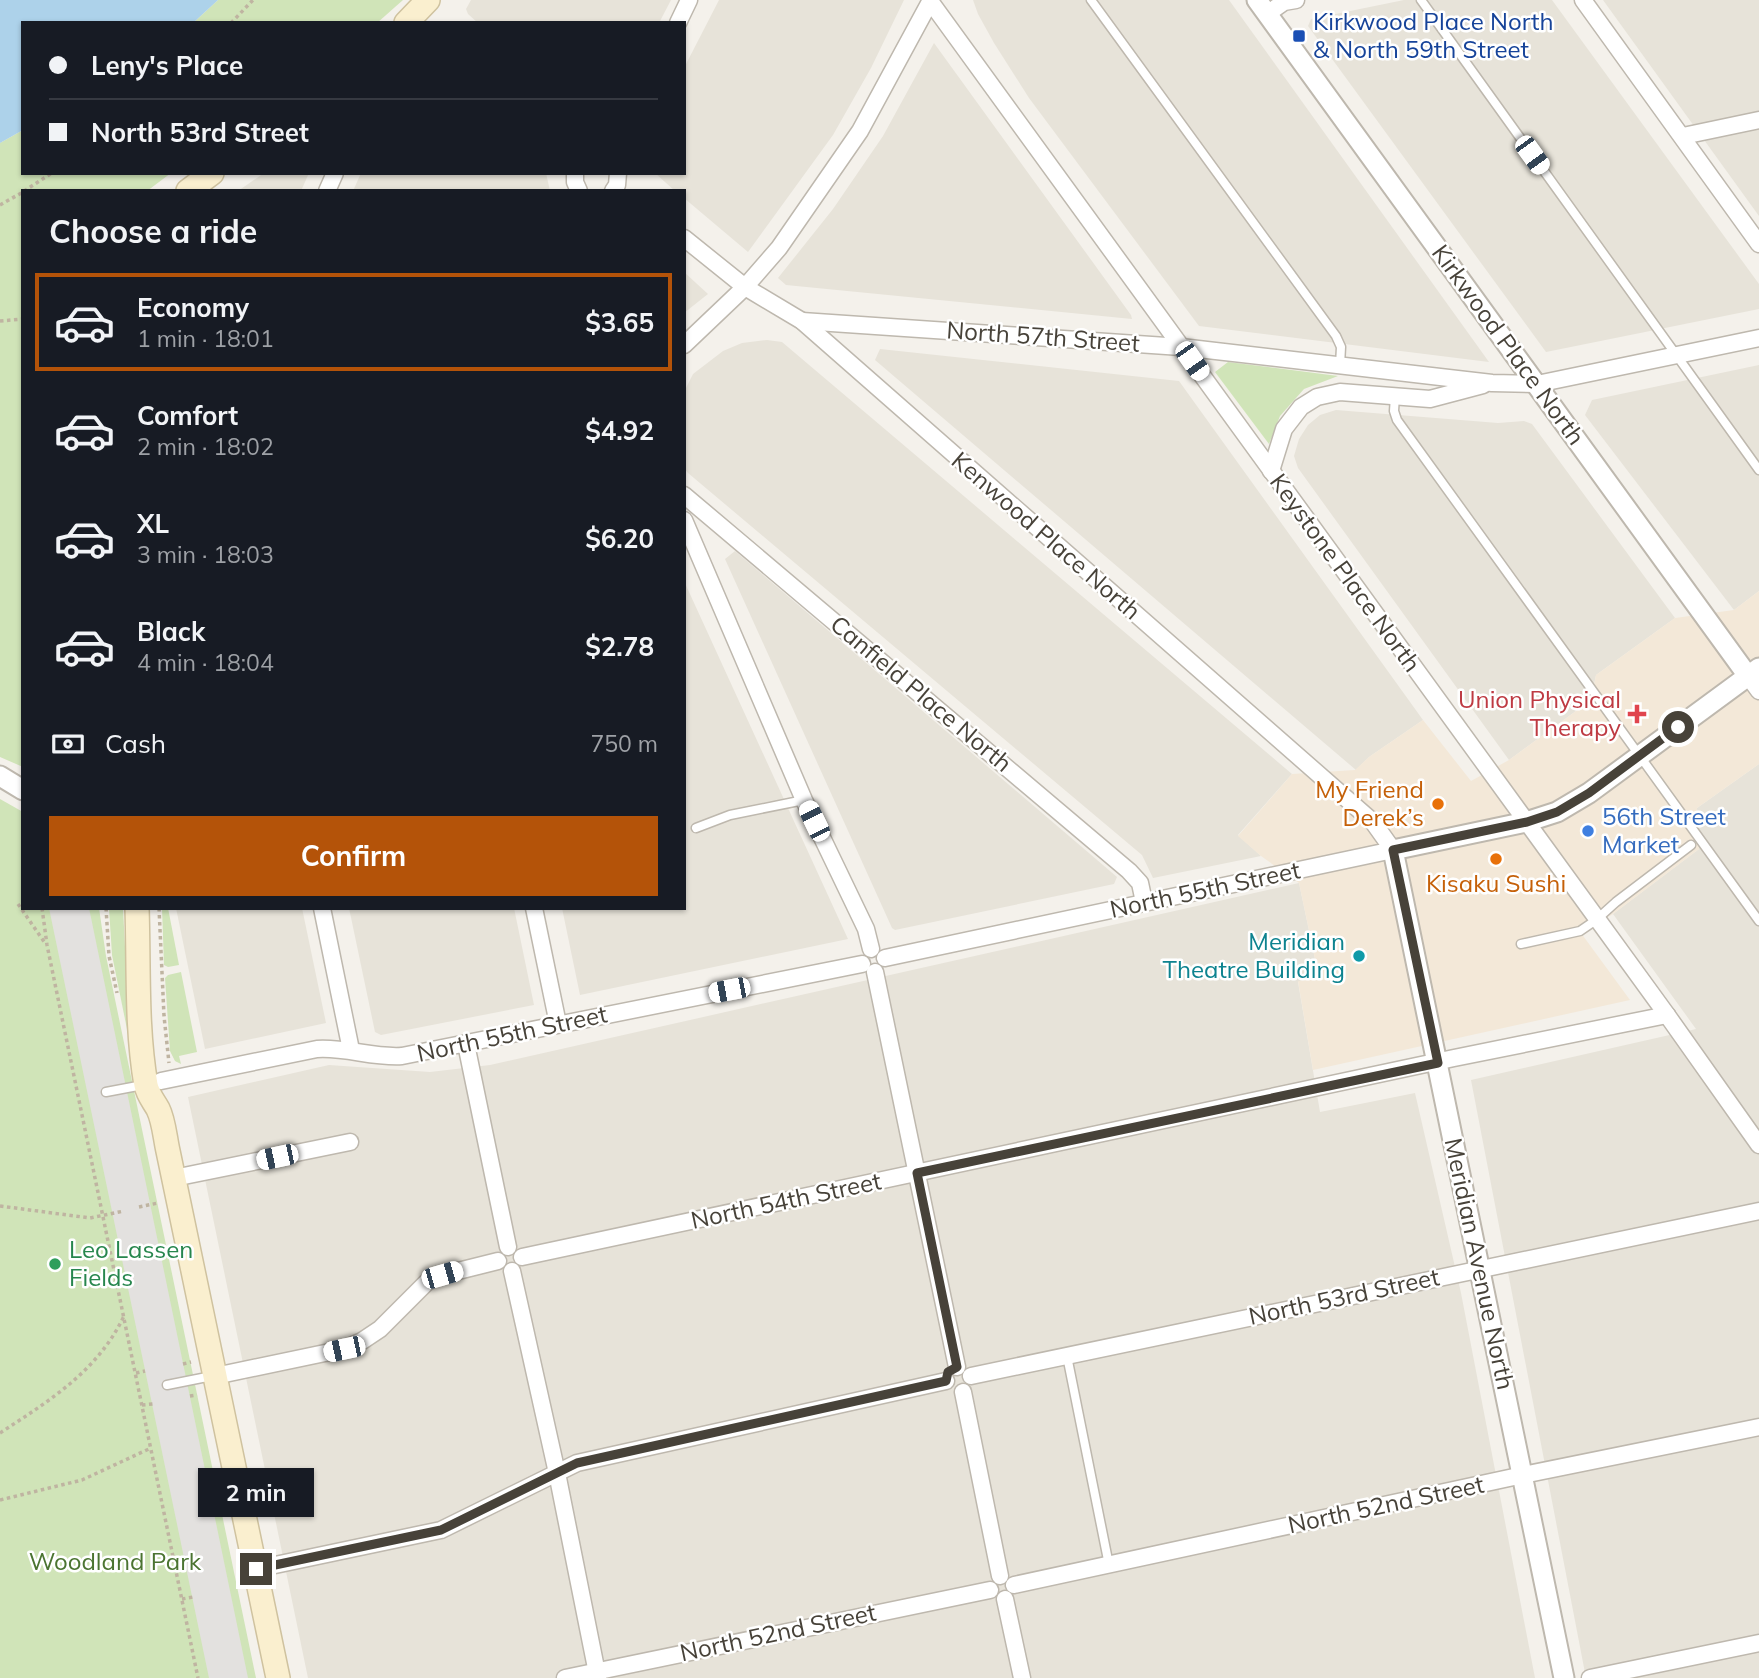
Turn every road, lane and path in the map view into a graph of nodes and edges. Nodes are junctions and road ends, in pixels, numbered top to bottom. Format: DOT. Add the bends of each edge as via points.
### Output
graph roads {
  1 [pos="253,0"];
  2 [pos="689,0"];
  3 [pos="1091,0"];
  4 [pos="1296,0"];
  5 [pos="1421,0"];
  6 [pos="1583,0"];
  7 [pos="930,1"];
  8 [pos="1262,7"];
  9 [pos="233,21"];
  10 [pos="679,21"];
  11 [pos="1759,120"];
  12 [pos="1683,136"];
  13 [pos="49,175"];
  14 [pos="209,175"];
  15 [pos="27,189"];
  16 [pos="191,189"];
  17 [pos="21,193"];
  18 [pos="0,205"];
  19 [pos="686,240"];
  20 [pos="1759,244"];
  21 [pos="746,287"];
  22 [pos="21,319"];
  23 [pos="0,321"];
  24 [pos="802,321"];
  25 [pos="1759,338"];
  26 [pos="686,343"];
  27 [pos="1181,346"];
  28 [pos="1676,356"];
  29 [pos="1340,365"];
  30 [pos="1492,383"];
  31 [pos="1537,384"];
  32 [pos="1395,396"];
  33 [pos="1759,470"];
  34 [pos="1270,471"];
  35 [pos="686,497"];
  36 [pos="686,525"];
  37 [pos="1755,678"];
  38 [pos="1639,756"];
  39 [pos="0,776"];
  40 [pos="21,789"];
  41 [pos="804,800"];
  42 [pos="1527,822"];
  43 [pos="696,828"];
  44 [pos="1691,845"];
  45 [pos="1393,850"];
  46 [pos="1144,902"];
  47 [pos="18,904"];
  48 [pos="21,908"];
  49 [pos="22,910"];
  50 [pos="43,910"];
  51 [pos="104,910"];
  52 [pos="137,910"];
  53 [pos="159,910"];
  54 [pos="322,910"];
  55 [pos="534,910"];
  56 [pos="1597,920"];
  57 [pos="1759,921"];
  58 [pos="1521,944"];
  59 [pos="47,945"];
  60 [pos="878,953"];
  61 [pos="868,968"];
  62 [pos="119,1003"];
  63 [pos="1667,1015"];
  64 [pos="558,1024"];
  65 [pos="466,1044"];
  66 [pos="351,1050"];
  67 [pos="1438,1063"];
  68 [pos="158,1075"];
  69 [pos="106,1092"];
  70 [pos="350,1142"];
  71 [pos="1759,1145"];
  72 [pos="917,1173"];
  73 [pos="174,1178"];
  74 [pos="158,1203"];
  75 [pos="0,1206"];
  76 [pos="139,1208"];
  77 [pos="124,1211"];
  78 [pos="1759,1211"];
  79 [pos="103,1215"];
  80 [pos="508,1247"];
  81 [pos="522,1257"];
  82 [pos="498,1261"];
  83 [pos="1480,1269"];
  84 [pos="512,1271"];
  85 [pos="124,1315"];
  86 [pos="1067,1356"];
  87 [pos="191,1362"];
  88 [pos="183,1364"];
  89 [pos="145,1371"];
  90 [pos="964,1372"];
  91 [pos="136,1373"];
  92 [pos="215,1376"];
  93 [pos="946,1381"];
  94 [pos="167,1385"];
  95 [pos="963,1392"];
  96 [pos="197,1395"];
  97 [pos="190,1396"];
  98 [pos="153,1404"];
  99 [pos="142,1405"];
  100 [pos="1759,1427"];
  101 [pos="0,1433"];
  102 [pos="151,1447"];
  103 [pos="557,1473"];
  104 [pos="1523,1475"];
  105 [pos="0,1500"];
  106 [pos="1109,1564"];
  107 [pos="256,1569"];
  108 [pos="1000,1576"];
  109 [pos="990,1590"];
  110 [pos="1009,1592"];
  111 [pos="193,1597"];
  112 [pos="182,1599"];
  113 [pos="1759,1643"];
  114 [pos="597,1674"];
  115 [pos="198,1678"];
  116 [pos="278,1678"];
  117 [pos="565,1678"];
  118 [pos="1021,1678"];
  119 [pos="1564,1678"];
  120 [pos="1590,1678"];
  1 -- 9 [label="path"];
  2 -- 10 [label="street"];
  3 -- 29 [label="lane" via="1336,336 1341,346"];
  4 -- 8 [label="street"];
  5 -- 28 [label="lane"];
  6 -- 12 [label="street"];
  7 -- 21 [label="street" via="860,131 779,248"];
  7 -- 27 [label="street, Keystone Place North"];
  8 -- 31 [label="street, Kirkwood Place North"];
  11 -- 12 [label="street"];
  12 -- 20 [label="street"];
  13 -- 15 [label="path"];
  14 -- 16 [label="main road"];
  17 -- 18 [label="path"];
  19 -- 21 [label="street, Kenwood Place North"];
  21 -- 24 [label="street, Kenwood Place North"];
  21 -- 26 [label="street"];
  22 -- 23 [label="path"];
  24 -- 27 [label="street, North 57th Street"];
  24 -- 45 [label="street, Kenwood Place North" via="1373,822"];
  25 -- 28 [label="street, North 57th Street"];
  27 -- 29 [label="street, North 57th Street"];
  27 -- 34 [label="street, Keystone Place North"];
  28 -- 31 [label="street, North 57th Street"];
  28 -- 33 [label="lane"];
  29 -- 30 [label="street, North 57th Street"];
  30 -- 31 [label="street, North 57th Street"];
  30 -- 32 [label="street, North 57th Street" via="1430,399"];
  31 -- 37 [label="street, Kirkwood Place North"];
  32 -- 34 [label="street, North 57th Street" via="1340,392 1317,397 1301,407 1284,429"];
  32 -- 38 [label="lane" via="1397,420"];
  34 -- 42 [label="street, Keystone Place North"];
  35 -- 46 [label="street, Canfield Place North" via="1129,871 1140,883"];
  36 -- 41 [label="street"];
  37 -- 38 [label="street, North 55th Street"];
  38 -- 42 [label="street, North 55th Street" via="1571,805"];
  38 -- 57 [label="lane"];
  39 -- 40 [label="street"];
  41 -- 43 [label="lane"];
  41 -- 60 [label="street"];
  42 -- 45 [label="street, North 55th Street"];
  42 -- 56 [label="street, Keystone Place North"];
  44 -- 56 [label="lane"];
  45 -- 46 [label="street, North 55th Street"];
  45 -- 67 [label="street, Meridian Avenue North"];
  46 -- 60 [label="street, North 55th Street"];
  47 -- 48 [label="path"];
  49 -- 59 [label="path"];
  50 -- 59 [label="path"];
  51 -- 62 [label="path"];
  52 -- 68 [label="main road" via="138,1029"];
  53 -- 68 [label="path"];
  54 -- 66 [label="street"];
  55 -- 64 [label="street"];
  56 -- 58 [label="lane" via="1580,931"];
  56 -- 63 [label="street, Keystone Place North"];
  59 -- 79 [label="path"];
  60 -- 61 [label="street" via="863,955"];
  61 -- 64 [label="street, North 55th Street"];
  61 -- 72 [label="street"];
  63 -- 67 [label="street, North 54th Street"];
  63 -- 71 [label="street, Keystone Place North"];
  64 -- 65 [label="street, North 55th Street"];
  65 -- 66 [label="street, North 55th Street" via="386,1057"];
  65 -- 80 [label="street"];
  66 -- 68 [label="street, North 55th Street" via="317,1049"];
  67 -- 72 [label="street, North 54th Street"];
  67 -- 83 [label="street, Meridian Avenue North"];
  68 -- 69 [label="lane"];
  68 -- 73 [label="main road" via="148,1095 159,1110"];
  70 -- 73 [label="street"];
  72 -- 81 [label="street, North 54th Street"];
  72 -- 90 [label="street"];
  73 -- 92 [label="main road"];
  74 -- 76 [label="path"];
  75 -- 79 [label="path" via="90,1218"];
  77 -- 79 [label="path"];
  78 -- 83 [label="street, North 53rd Street"];
  79 -- 85 [label="path"];
  80 -- 81 [label="street" via="517,1249"];
  80 -- 82 [label="street" via="500,1251"];
  81 -- 84 [label="street"];
  82 -- 84 [label="street" via="504,1270"];
  82 -- 92 [label="street" via="427,1282 380,1329 344,1349"];
  83 -- 86 [label="street, North 53rd Street"];
  83 -- 104 [label="street, Meridian Avenue North"];
  84 -- 103 [label="street"];
  85 -- 91 [label="path"];
  85 -- 101 [label="path" via="113,1340 79,1378"];
  86 -- 90 [label="street, North 53rd Street"];
  86 -- 106 [label="lane"];
  87 -- 88 [label="path"];
  89 -- 91 [label="path"];
  90 -- 93 [label="street" via="948,1372"];
  90 -- 95 [label="street" via="969,1387"];
  91 -- 99 [label="path"];
  92 -- 94 [label="lane"];
  92 -- 107 [label="main road"];
  93 -- 95 [label="street" via="951,1390"];
  93 -- 103 [label="street" via="577,1463"];
  95 -- 108 [label="street"];
  96 -- 97 [label="path"];
  98 -- 99 [label="path"];
  99 -- 102 [label="path"];
  100 -- 104 [label="street, North 52nd Street"];
  102 -- 105 [label="path" via="82,1480"];
  102 -- 112 [label="path"];
  103 -- 107 [label="street" via="441,1530"];
  103 -- 114 [label="street"];
  104 -- 106 [label="street, North 52nd Street"];
  104 -- 119 [label="street, Meridian Avenue North"];
  106 -- 110 [label="street, North 52nd Street"];
  107 -- 116 [label="main road"];
  108 -- 109 [label="street" via="992,1581"];
  108 -- 110 [label="street" via="1010,1578"];
  109 -- 110 [label="street" via="996,1598"];
  109 -- 114 [label="street, North 52nd Street"];
  110 -- 118 [label="street"];
  111 -- 112 [label="path"];
  112 -- 115 [label="path"];
  113 -- 120 [label="street"];
  114 -- 117 [label="street, North 52nd Street"];
}
